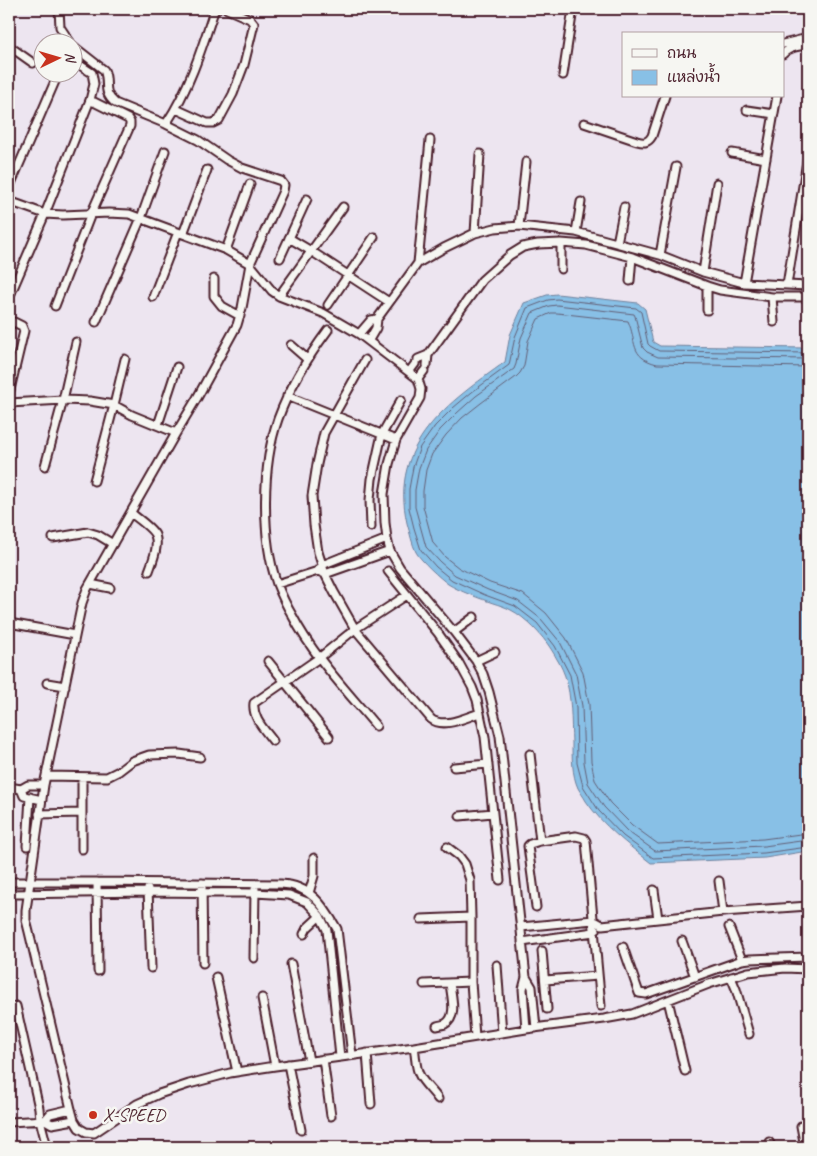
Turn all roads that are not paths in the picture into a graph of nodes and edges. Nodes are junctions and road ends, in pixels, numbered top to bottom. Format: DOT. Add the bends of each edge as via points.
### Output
graph roads {
  1 [pos="59,9"];
  2 [pos="217,9"];
  3 [pos="227,9"];
  4 [pos="573,9"];
  5 [pos="63,32"];
  6 [pos="808,38"];
  7 [pos="784,44"];
  8 [pos="808,45"];
  9 [pos="9,46"];
  10 [pos="82,53"];
  11 [pos="784,53"];
  12 [pos="32,62"];
  13 [pos="82,66"];
  14 [pos="562,75"];
  15 [pos="56,82"];
  16 [pos="664,98"];
  17 [pos="777,98"];
  18 [pos="90,100"];
  19 [pos="176,109"];
  20 [pos="747,110"];
  21 [pos="774,114"];
  22 [pos="584,123"];
  23 [pos="166,124"];
  24 [pos="430,140"];
  25 [pos="165,151"];
  26 [pos="480,154"];
  27 [pos="732,154"];
  28 [pos="808,155"];
  29 [pos="766,159"];
  30 [pos="526,162"];
  31 [pos="676,167"];
  32 [pos="207,170"];
  33 [pos="717,183"];
  34 [pos="250,184"];
  35 [pos="9,188"];
  36 [pos="306,198"];
  37 [pos="9,201"];
  38 [pos="581,202"];
  39 [pos="342,207"];
  40 [pos="624,207"];
  41 [pos="45,214"];
  42 [pos="91,214"];
  43 [pos="141,218"];
  44 [pos="519,226"];
  45 [pos="576,232"];
  46 [pos="181,233"];
  47 [pos="475,233"];
  48 [pos="374,237"];
  49 [pos="289,238"];
  50 [pos="561,242"];
  51 [pos="617,243"];
  52 [pos="226,250"];
  53 [pos="311,251"];
  54 [pos="660,255"];
  55 [pos="632,257"];
  56 [pos="280,258"];
  57 [pos="418,263"];
  58 [pos="250,264"];
  59 [pos="561,269"];
  60 [pos="703,272"];
  61 [pos="348,276"];
  62 [pos="214,279"];
  63 [pos="630,281"];
  64 [pos="744,283"];
  65 [pos="787,285"];
  66 [pos="707,286"];
  67 [pos="808,286"];
  68 [pos="12,293"];
  69 [pos="279,296"];
  70 [pos="153,297"];
  71 [pos="772,297"];
  72 [pos="808,297"];
  73 [pos="389,302"];
  74 [pos="328,305"];
  75 [pos="55,306"];
  76 [pos="707,310"];
  77 [pos="240,316"];
  78 [pos="377,319"];
  79 [pos="96,322"];
  80 [pos="774,322"];
  81 [pos="9,324"];
  82 [pos="328,330"];
  83 [pos="359,334"];
  84 [pos="369,340"];
  85 [pos="76,342"];
  86 [pos="291,345"];
  87 [pos="428,355"];
  88 [pos="125,359"];
  89 [pos="307,360"];
  90 [pos="365,360"];
  91 [pos="177,368"];
  92 [pos="409,372"];
  93 [pos="418,379"];
  94 [pos="9,394"];
  95 [pos="288,396"];
  96 [pos="63,400"];
  97 [pos="401,400"];
  98 [pos="9,403"];
  99 [pos="114,406"];
  100 [pos="334,415"];
  101 [pos="158,424"];
  102 [pos="176,432"];
  103 [pos="382,434"];
  104 [pos="396,440"];
  105 [pos="44,466"];
  106 [pos="94,481"];
  107 [pos="130,513"];
  108 [pos="371,527"];
  109 [pos="53,538"];
  110 [pos="387,539"];
  111 [pos="113,544"];
  112 [pos="358,551"];
  113 [pos="390,551"];
  114 [pos="362,562"];
  115 [pos="322,570"];
  116 [pos="149,571"];
  117 [pos="388,571"];
  118 [pos="90,584"];
  119 [pos="277,584"];
  120 [pos="110,588"];
  121 [pos="408,595"];
  122 [pos="474,617"];
  123 [pos="9,622"];
  124 [pos="356,629"];
  125 [pos="454,632"];
  126 [pos="75,635"];
  127 [pos="496,652"];
  128 [pos="319,658"];
  129 [pos="476,660"];
  130 [pos="268,661"];
  131 [pos="284,681"];
  132 [pos="47,683"];
  133 [pos="65,686"];
  134 [pos="480,713"];
  135 [pos="376,726"];
  136 [pos="329,737"];
  137 [pos="273,741"];
  138 [pos="530,754"];
  139 [pos="200,757"];
  140 [pos="488,764"];
  141 [pos="454,767"];
  142 [pos="46,776"];
  143 [pos="82,777"];
  144 [pos="44,786"];
  145 [pos="9,787"];
  146 [pos="21,789"];
  147 [pos="30,797"];
  148 [pos="42,800"];
  149 [pos="82,812"];
  150 [pos="493,813"];
  151 [pos="40,814"];
  152 [pos="460,816"];
  153 [pos="540,841"];
  154 [pos="27,846"];
  155 [pos="448,848"];
  156 [pos="82,849"];
  157 [pos="314,858"];
  158 [pos="500,880"];
  159 [pos="719,881"];
  160 [pos="9,882"];
  161 [pos="30,882"];
  162 [pos="97,882"];
  163 [pos="148,882"];
  164 [pos="202,882"];
  165 [pos="255,883"];
  166 [pos="654,890"];
  167 [pos="148,892"];
  168 [pos="202,893"];
  169 [pos="255,893"];
  170 [pos="309,893"];
  171 [pos="9,894"];
  172 [pos="28,894"];
  173 [pos="97,894"];
  174 [pos="808,906"];
  175 [pos="536,907"];
  176 [pos="723,912"];
  177 [pos="320,916"];
  178 [pos="471,917"];
  179 [pos="421,919"];
  180 [pos="658,919"];
  181 [pos="593,920"];
  182 [pos="602,925"];
  183 [pos="729,927"];
  184 [pos="521,928"];
  185 [pos="338,929"];
  186 [pos="327,930"];
  187 [pos="594,932"];
  188 [pos="304,934"];
  189 [pos="682,941"];
  190 [pos="522,942"];
  191 [pos="623,947"];
  192 [pos="542,951"];
  193 [pos="808,957"];
  194 [pos="254,958"];
  195 [pos="742,960"];
  196 [pos="203,963"];
  197 [pos="291,964"];
  198 [pos="497,965"];
  199 [pos="151,968"];
  200 [pos="808,969"];
  201 [pos="98,971"];
  202 [pos="598,976"];
  203 [pos="526,977"];
  204 [pos="695,977"];
  205 [pos="731,977"];
  206 [pos="216,978"];
  207 [pos="544,980"];
  208 [pos="470,982"];
  209 [pos="450,983"];
  210 [pos="424,984"];
  211 [pos="262,998"];
  212 [pos="668,1000"];
  213 [pos="16,1006"];
  214 [pos="601,1006"];
  215 [pos="547,1009"];
  216 [pos="349,1019"];
  217 [pos="336,1020"];
  218 [pos="437,1026"];
  219 [pos="536,1028"];
  220 [pos="526,1029"];
  221 [pos="502,1033"];
  222 [pos="749,1034"];
  223 [pos="475,1037"];
  224 [pos="414,1047"];
  225 [pos="367,1053"];
  226 [pos="352,1055"];
  227 [pos="340,1057"];
  228 [pos="323,1059"];
  229 [pos="308,1061"];
  230 [pos="288,1064"];
  231 [pos="275,1066"];
  232 [pos="685,1071"];
  233 [pos="237,1072"];
  234 [pos="438,1099"];
  235 [pos="371,1104"];
  236 [pos="71,1109"];
  237 [pos="331,1116"];
  238 [pos="42,1120"];
  239 [pos="74,1120"];
  240 [pos="9,1122"];
  241 [pos="801,1126"];
  242 [pos="300,1130"];
  243 [pos="47,1147"];
  244 [pos="805,1147"];
  1 -- 5 [label="street"];
  2 -- 19 [label="street"];
  3 -- 19 [label="street" via="254,24 233,94 213,123"];
  4 -- 14 [label="street"];
  6 -- 7 [label="street"];
  8 -- 11 [label="street"];
  9 -- 12 [label="street"];
  10 -- 23 [label="street" via="104,70 110,98"];
  13 -- 18 [label="street" via="92,73 94,84"];
  15 -- 35 [label="street"];
  16 -- 22 [label="street" via="652,136 644,143"];
  17 -- 21 [label="street"];
  18 -- 41 [label="street"];
  18 -- 42 [label="street" via="130,122"];
  19 -- 23 [label="street"];
  20 -- 21 [label="street"];
  21 -- 29 [label="street"];
  23 -- 58 [label="street" via="242,168 281,181 284,185"];
  24 -- 57 [label="street"];
  25 -- 43 [label="street"];
  26 -- 47 [label="street"];
  27 -- 29 [label="street"];
  28 -- 65 [label="street"];
  29 -- 64 [label="street"];
  30 -- 44 [label="street"];
  31 -- 54 [label="street"];
  32 -- 46 [label="street"];
  33 -- 60 [label="street"];
  34 -- 52 [label="street"];
  36 -- 49 [label="street"];
  37 -- 41 [label="street"];
  38 -- 45 [label="street"];
  39 -- 53 [label="street"];
  40 -- 51 [label="street"];
  41 -- 42 [label="street"];
  41 -- 68 [label="street"];
  42 -- 43 [label="street" via="129,214"];
  42 -- 75 [label="street"];
  43 -- 46 [label="street"];
  43 -- 79 [label="street"];
  44 -- 45 [label="street"];
  44 -- 47 [label="street"];
  45 -- 51 [label="street"];
  46 -- 52 [label="street"];
  46 -- 70 [label="street"];
  47 -- 57 [label="street"];
  48 -- 61 [label="street"];
  49 -- 53 [label="street"];
  49 -- 56 [label="street"];
  50 -- 55 [label="street"];
  50 -- 59 [label="street"];
  50 -- 87 [label="street" via="524,247 510,255 482,280"];
  51 -- 54 [label="street"];
  52 -- 58 [label="street"];
  53 -- 61 [label="street"];
  53 -- 69 [label="street"];
  54 -- 60 [label="street"];
  55 -- 63 [label="street"];
  55 -- 66 [label="street"];
  57 -- 73 [label="street"];
  58 -- 69 [label="street"];
  58 -- 77 [label="street"];
  60 -- 64 [label="street"];
  61 -- 73 [label="street"];
  61 -- 74 [label="street"];
  62 -- 77 [label="street" via="214,296 222,306"];
  64 -- 65 [label="street"];
  65 -- 67 [label="street"];
  66 -- 71 [label="street"];
  66 -- 76 [label="street"];
  69 -- 83 [label="street" via="323,313"];
  71 -- 72 [label="street"];
  71 -- 80 [label="street"];
  73 -- 78 [label="street"];
  77 -- 102 [label="street" via="220,358"];
  78 -- 83 [label="street" via="371,320"];
  78 -- 84 [label="street"];
  81 -- 94 [label="street" via="14,322 24,331"];
  82 -- 89 [label="street"];
  83 -- 84 [label="street"];
  84 -- 92 [label="street"];
  85 -- 96 [label="street"];
  86 -- 89 [label="street"];
  87 -- 92 [label="street"];
  87 -- 93 [label="street"];
  88 -- 99 [label="street"];
  89 -- 95 [label="street"];
  90 -- 100 [label="street"];
  91 -- 101 [label="street"];
  92 -- 93 [label="street"];
  93 -- 104 [label="street" via="420,398"];
  95 -- 100 [label="street"];
  95 -- 119 [label="street" via="278,420 266,472 268,545"];
  96 -- 98 [label="street"];
  96 -- 99 [label="street"];
  96 -- 105 [label="street"];
  97 -- 103 [label="street"];
  99 -- 101 [label="street"];
  99 -- 106 [label="street"];
  100 -- 103 [label="street"];
  100 -- 115 [label="street" via="324,433 312,496"];
  101 -- 102 [label="street"];
  102 -- 107 [label="street"];
  103 -- 104 [label="street"];
  103 -- 108 [label="street" via="372,480"];
  104 -- 110 [label="street" via="384,494"];
  107 -- 111 [label="street"];
  107 -- 116 [label="street" via="155,535 154,558"];
  109 -- 111 [label="street" via="88,532"];
  110 -- 112 [label="street"];
  110 -- 113 [label="street"];
  111 -- 118 [label="street"];
  112 -- 114 [label="street"];
  112 -- 115 [label="street"];
  113 -- 114 [label="street"];
  113 -- 125 [label="street" via="400,568"];
  114 -- 115 [label="street"];
  115 -- 119 [label="street"];
  115 -- 124 [label="street"];
  117 -- 121 [label="street"];
  118 -- 120 [label="street"];
  118 -- 126 [label="street"];
  119 -- 128 [label="street" via="292,616"];
  121 -- 124 [label="street"];
  121 -- 134 [label="street" via="459,663 472,687"];
  122 -- 125 [label="street"];
  123 -- 126 [label="street"];
  124 -- 128 [label="street"];
  124 -- 134 [label="street" via="435,722 450,722"];
  125 -- 129 [label="street"];
  126 -- 133 [label="street"];
  127 -- 129 [label="street"];
  128 -- 131 [label="street"];
  128 -- 135 [label="street"];
  129 -- 184 [label="street" via="490,692 500,736"];
  130 -- 131 [label="street"];
  131 -- 136 [label="street"];
  131 -- 137 [label="street" via="254,704 253,709"];
  132 -- 133 [label="street"];
  133 -- 142 [label="street"];
  134 -- 140 [label="street"];
  138 -- 153 [label="street"];
  139 -- 143 [label="street" via="149,755 132,761 107,777"];
  140 -- 141 [label="street"];
  140 -- 150 [label="street"];
  142 -- 143 [label="street"];
  142 -- 144 [label="street"];
  143 -- 149 [label="street"];
  144 -- 146 [label="street" via="28,785"];
  144 -- 148 [label="street"];
  145 -- 146 [label="street"];
  146 -- 147 [label="street" via="24,796"];
  147 -- 148 [label="street"];
  147 -- 154 [label="street"];
  148 -- 151 [label="street"];
  149 -- 151 [label="street"];
  149 -- 156 [label="street"];
  150 -- 152 [label="street"];
  150 -- 158 [label="street"];
  151 -- 161 [label="street"];
  153 -- 175 [label="street" via="528,846"];
  153 -- 181 [label="street" via="576,836 584,838"];
  155 -- 178 [label="street" via="465,864 470,880"];
  157 -- 170 [label="street" via="314,876"];
  159 -- 176 [label="street"];
  160 -- 161 [label="street"];
  161 -- 162 [label="street"];
  161 -- 172 [label="street"];
  162 -- 163 [label="street"];
  162 -- 173 [label="street"];
  163 -- 164 [label="street"];
  163 -- 167 [label="street"];
  164 -- 165 [label="street"];
  164 -- 168 [label="street"];
  165 -- 169 [label="street"];
  165 -- 170 [label="street" via="291,884"];
  166 -- 180 [label="street"];
  167 -- 168 [label="street"];
  167 -- 173 [label="street"];
  167 -- 199 [label="street"];
  168 -- 169 [label="street"];
  168 -- 196 [label="street"];
  169 -- 177 [label="street" via="289,895 307,902"];
  169 -- 194 [label="street"];
  170 -- 185 [label="street" via="327,910"];
  171 -- 172 [label="street"];
  172 -- 173 [label="street"];
  172 -- 236 [label="street" via="26,920"];
  173 -- 201 [label="street"];
  174 -- 176 [label="street"];
  176 -- 180 [label="street"];
  177 -- 186 [label="street"];
  177 -- 188 [label="street"];
  178 -- 179 [label="street"];
  178 -- 208 [label="street"];
  180 -- 182 [label="street"];
  181 -- 182 [label="street"];
  181 -- 184 [label="street"];
  181 -- 187 [label="street"];
  182 -- 187 [label="street"];
  183 -- 195 [label="street"];
  184 -- 190 [label="street"];
  185 -- 186 [label="street"];
  185 -- 216 [label="street"];
  186 -- 217 [label="street"];
  187 -- 190 [label="street"];
  187 -- 202 [label="street"];
  189 -- 204 [label="street"];
  190 -- 203 [label="street"];
  191 -- 204 [label="street" via="639,993 650,993"];
  192 -- 207 [label="street"];
  193 -- 195 [label="street"];
  195 -- 204 [label="street"];
  197 -- 229 [label="street"];
  198 -- 221 [label="street"];
  200 -- 205 [label="street" via="785,968"];
  202 -- 207 [label="street"];
  202 -- 214 [label="street"];
  203 -- 219 [label="street" via="532,987"];
  203 -- 220 [label="street" via="523,989"];
  205 -- 212 [label="street"];
  205 -- 222 [label="street"];
  206 -- 233 [label="street"];
  207 -- 215 [label="street"];
  208 -- 209 [label="street"];
  208 -- 223 [label="street"];
  209 -- 210 [label="street"];
  209 -- 218 [label="street" via="451,1019"];
  211 -- 231 [label="street"];
  212 -- 219 [label="street" via="632,1014"];
  212 -- 232 [label="street"];
  213 -- 238 [label="street"];
  216 -- 217 [label="street"];
  216 -- 226 [label="street"];
  217 -- 227 [label="street"];
  219 -- 220 [label="street"];
  220 -- 221 [label="street"];
  221 -- 223 [label="street"];
  223 -- 224 [label="street"];
  224 -- 225 [label="street"];
  224 -- 234 [label="street" via="420,1078"];
  225 -- 226 [label="street"];
  225 -- 235 [label="street"];
  226 -- 227 [label="street"];
  227 -- 228 [label="street"];
  228 -- 229 [label="street"];
  228 -- 237 [label="street"];
  229 -- 230 [label="street"];
  230 -- 231 [label="street"];
  230 -- 242 [label="street"];
  231 -- 233 [label="street"];
  233 -- 239 [label="street" via="159,1094 137,1104 94,1133 79,1128"];
  236 -- 238 [label="street" via="50,1114"];
  236 -- 239 [label="street"];
  238 -- 239 [label="street" via="52,1124"];
  238 -- 240 [label="street"];
  238 -- 243 [label="street"];
  241 -- 244 [label="street"];
}
